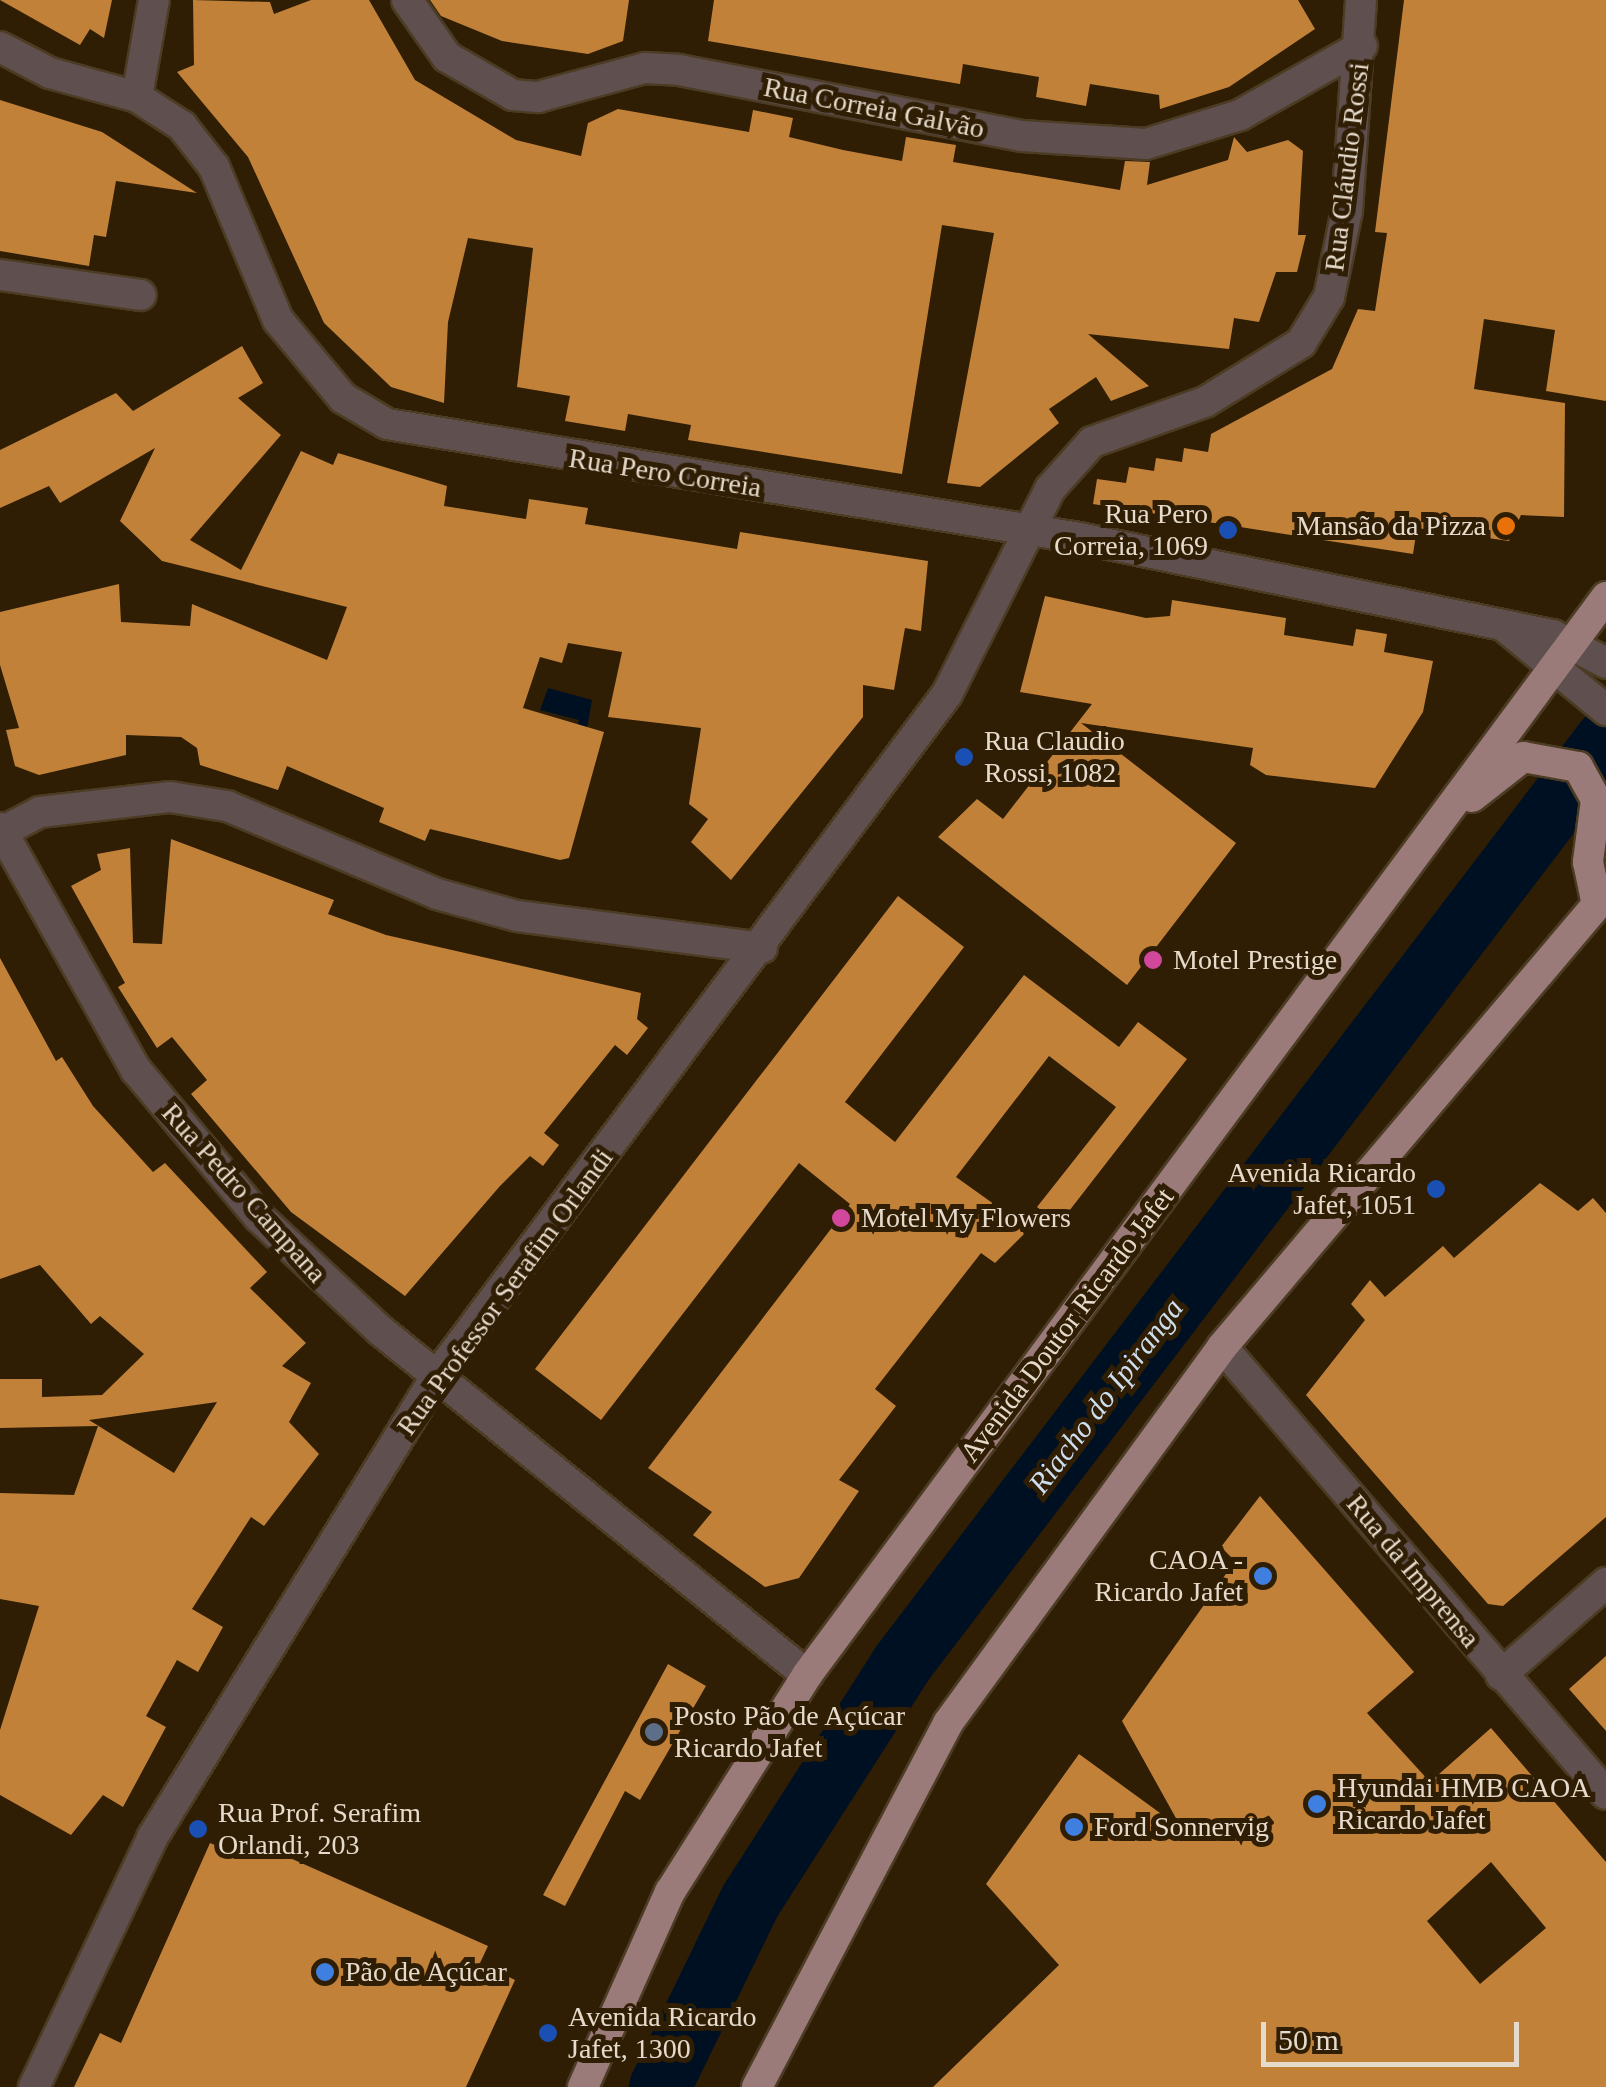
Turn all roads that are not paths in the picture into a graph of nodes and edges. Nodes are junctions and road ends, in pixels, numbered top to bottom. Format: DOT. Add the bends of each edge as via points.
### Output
graph roads {
  1 [pos="154,0"];
  2 [pos="408,0"];
  3 [pos="1361,0"];
  4 [pos="1362,46"];
  5 [pos="0,47"];
  6 [pos="136,98"];
  7 [pos="0,276"];
  8 [pos="142,295"];
  9 [pos="1030,531"];
  10 [pos="1606,597"];
  11 [pos="1505,626"];
  12 [pos="1575,643"];
  13 [pos="1606,663"];
  14 [pos="1557,675"];
  15 [pos="1606,710"];
  16 [pos="1445,820"];
  17 [pos="0,831"];
  18 [pos="1602,900"];
  19 [pos="762,948"];
  20 [pos="1222,1347"];
  21 [pos="436,1376"];
  22 [pos="1606,1583"];
  23 [pos="807,1674"];
  24 [pos="1500,1675"];
  25 [pos="1606,1794"];
  26 [pos="34,2087"];
  27 [pos="583,2087"];
  28 [pos="757,2087"];
  1 -- 6 [label="street"];
  2 -- 4 [label="street, Rua Correia Galvão" via="447,57 512,95 538,97 645,68 679,70 1022,136 1146,144 1240,115"];
  3 -- 4 [label="street, Rua Cláudio Rossi"];
  4 -- 9 [label="street, Rua Cláudio Rossi" via="1329,297 1301,343 1206,402 1092,442 1050,489"];
  5 -- 6 [label="street, Rua Pero Correia" via="50,73"];
  6 -- 9 [label="street, Rua Pero Correia" via="182,126 214,167 278,320 305,360 386,424"];
  7 -- 8 [label="street"];
  9 -- 11 [label="street, Rua Pero Correia"];
  9 -- 19 [label="street, Rua Professor Serafim Orlandi" via="947,694"];
  10 -- 12 [label="main road, Avenida Doutor Ricardo Jafet"];
  11 -- 12 [label="street, Rua Pero Correia"];
  11 -- 14 [label="street"];
  12 -- 13 [label="street"];
  12 -- 14 [label="main road, Avenida Doutor Ricardo Jafet"];
  14 -- 15 [label="street"];
  14 -- 16 [label="main road, Avenida Doutor Ricardo Jafet"];
  16 -- 18 [label="main road" via="1523,757 1578,767 1592,786"];
  16 -- 23 [label="main road, Avenida Doutor Ricardo Jafet"];
  17 -- 19 [label="street" via="40,812 170,797 227,806 437,894 517,916"];
  17 -- 21 [label="street, Rua Pedro Campana" via="136,1070 259,1217"];
  18 -- 20 [label="main road"];
  19 -- 21 [label="street, Rua Professor Serafim Orlandi"];
  20 -- 24 [label="street, Rua da Imprensa"];
  20 -- 28 [label="main road" via="948,1724"];
  21 -- 23 [label="street, Rua Pedro Campana"];
  21 -- 26 [label="street, Rua Professor Serafim Orlandi" via="138,1864"];
  22 -- 24 [label="street"];
  23 -- 27 [label="main road, Avenida Doutor Ricardo Jafet" via="670,1892"];
  24 -- 25 [label="street, Rua da Imprensa"];
}
